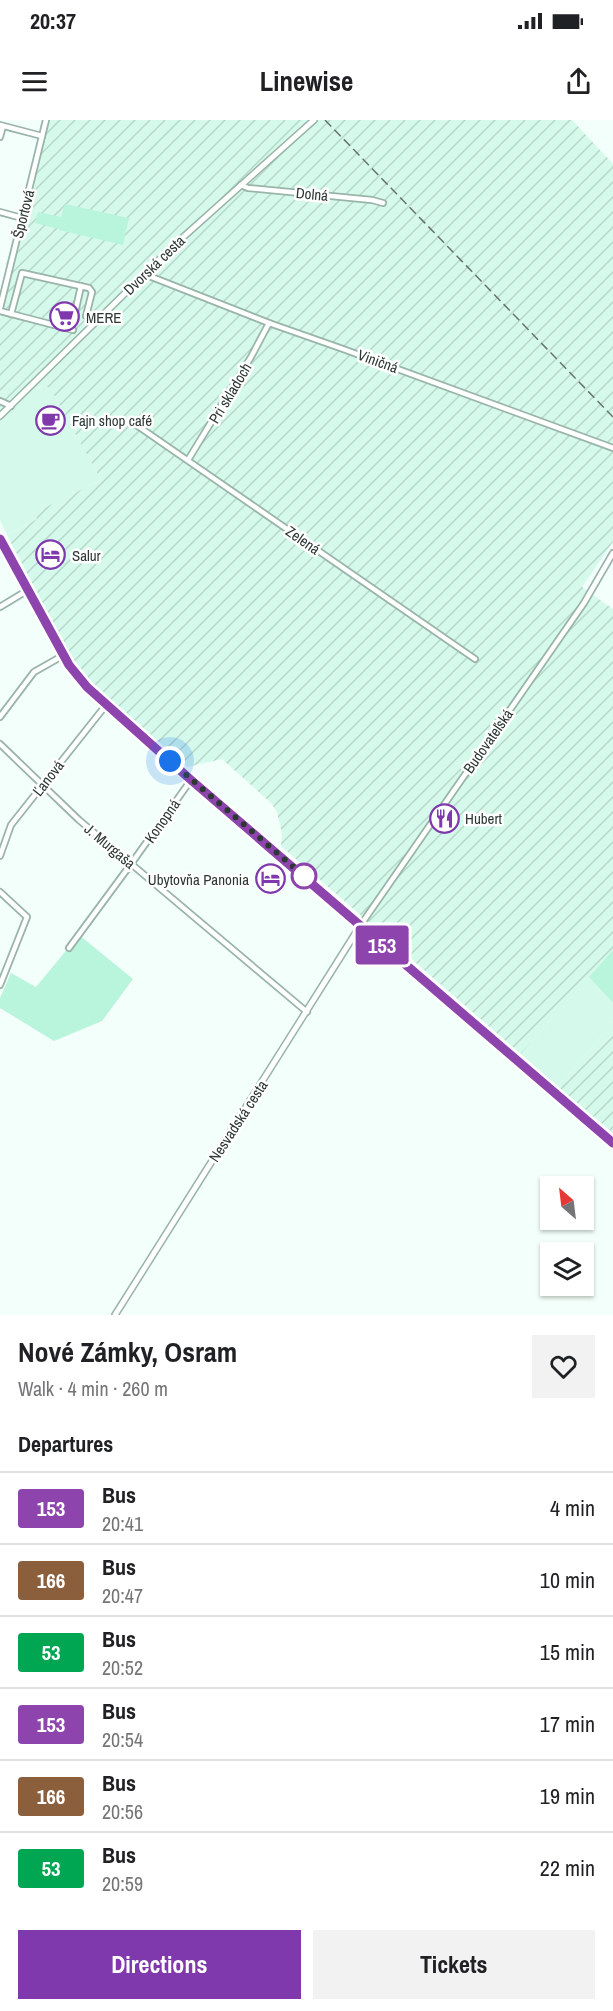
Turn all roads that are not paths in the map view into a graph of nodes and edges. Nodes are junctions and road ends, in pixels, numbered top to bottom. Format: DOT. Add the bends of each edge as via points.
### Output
graph roads {
  1 [pos="46,120"];
  2 [pos="314,120"];
  3 [pos="1,126"];
  4 [pos="42,135"];
  5 [pos="0,137"];
  6 [pos="240,185"];
  7 [pos="383,202"];
  8 [pos="0,212"];
  9 [pos="22,218"];
  10 [pos="144,274"];
  11 [pos="81,286"];
  12 [pos="0,309"];
  13 [pos="11,314"];
  14 [pos="86,316"];
  15 [pos="269,323"];
  16 [pos="71,328"];
  17 [pos="80,337"];
  18 [pos="0,401"];
  19 [pos="11,406"];
  20 [pos="0,416"];
  21 [pos="132,422"];
  22 [pos="613,448"];
  23 [pos="188,460"];
  24 [pos="0,539"];
  25 [pos="613,553"];
  26 [pos="28,590"];
  27 [pos="0,607"];
  28 [pos="64,655"];
  29 [pos="475,659"];
  30 [pos="106,705"];
  31 [pos="0,717"];
  32 [pos="0,744"];
  33 [pos="191,780"];
  34 [pos="43,786"];
  35 [pos="0,856"];
  36 [pos="131,864"];
  37 [pos="0,892"];
  38 [pos="360,926"];
  39 [pos="69,948"];
  40 [pos="0,985"];
  41 [pos="307,1012"];
  42 [pos="613,1143"];
  43 [pos="115,1315"];
  1 -- 4 [label="street, Športová"];
  2 -- 6 [label="street, Dvorská cesta"];
  3 -- 4 [label="street"];
  3 -- 5 [label="street"];
  4 -- 9 [label="street, Športová"];
  6 -- 7 [label="street, Dolná"];
  6 -- 10 [label="street, Dvorská cesta"];
  8 -- 9 [label="street"];
  9 -- 12 [label="street, Športová"];
  10 -- 15 [label="street, Viničná"];
  10 -- 17 [label="street, Dvorská cesta"];
  11 -- 13 [label="street" via="22,273"];
  11 -- 14 [label="street" via="92,292"];
  11 -- 16 [label="street"];
  12 -- 13 [label="street"];
  13 -- 16 [label="street"];
  15 -- 22 [label="street, Viničná"];
  15 -- 23 [label="street, Pri skladoch"];
  16 -- 17 [label="street"];
  17 -- 19 [label="street, Dvorská cesta"];
  18 -- 19 [label="street"];
  19 -- 20 [label="street, Dvorská cesta"];
  21 -- 23 [label="street, Zelená"];
  23 -- 29 [label="street, Zelená"];
  24 -- 26 [label="main road"];
  25 -- 38 [label="street, Budovateľská" via="584,603"];
  26 -- 27 [label="street"];
  26 -- 28 [label="main road"];
  28 -- 30 [label="main road" via="78,678"];
  28 -- 31 [label="street" via="34,672"];
  30 -- 33 [label="main road"];
  30 -- 34 [label="street, Ľanová"];
  32 -- 34 [label="street, J. Murgaša"];
  33 -- 36 [label="street, Konopná"];
  33 -- 38 [label="main road"];
  34 -- 35 [label="street, Ľanová" via="10,825"];
  34 -- 36 [label="street, J. Murgaša"];
  36 -- 39 [label="street, Konopná"];
  36 -- 41 [label="street, J. Murgaša"];
  37 -- 40 [label="street" via="27,917"];
  38 -- 41 [label="street, Nesvadská cesta"];
  38 -- 42 [label="main road"];
  41 -- 43 [label="street, Nesvadská cesta"];
}
